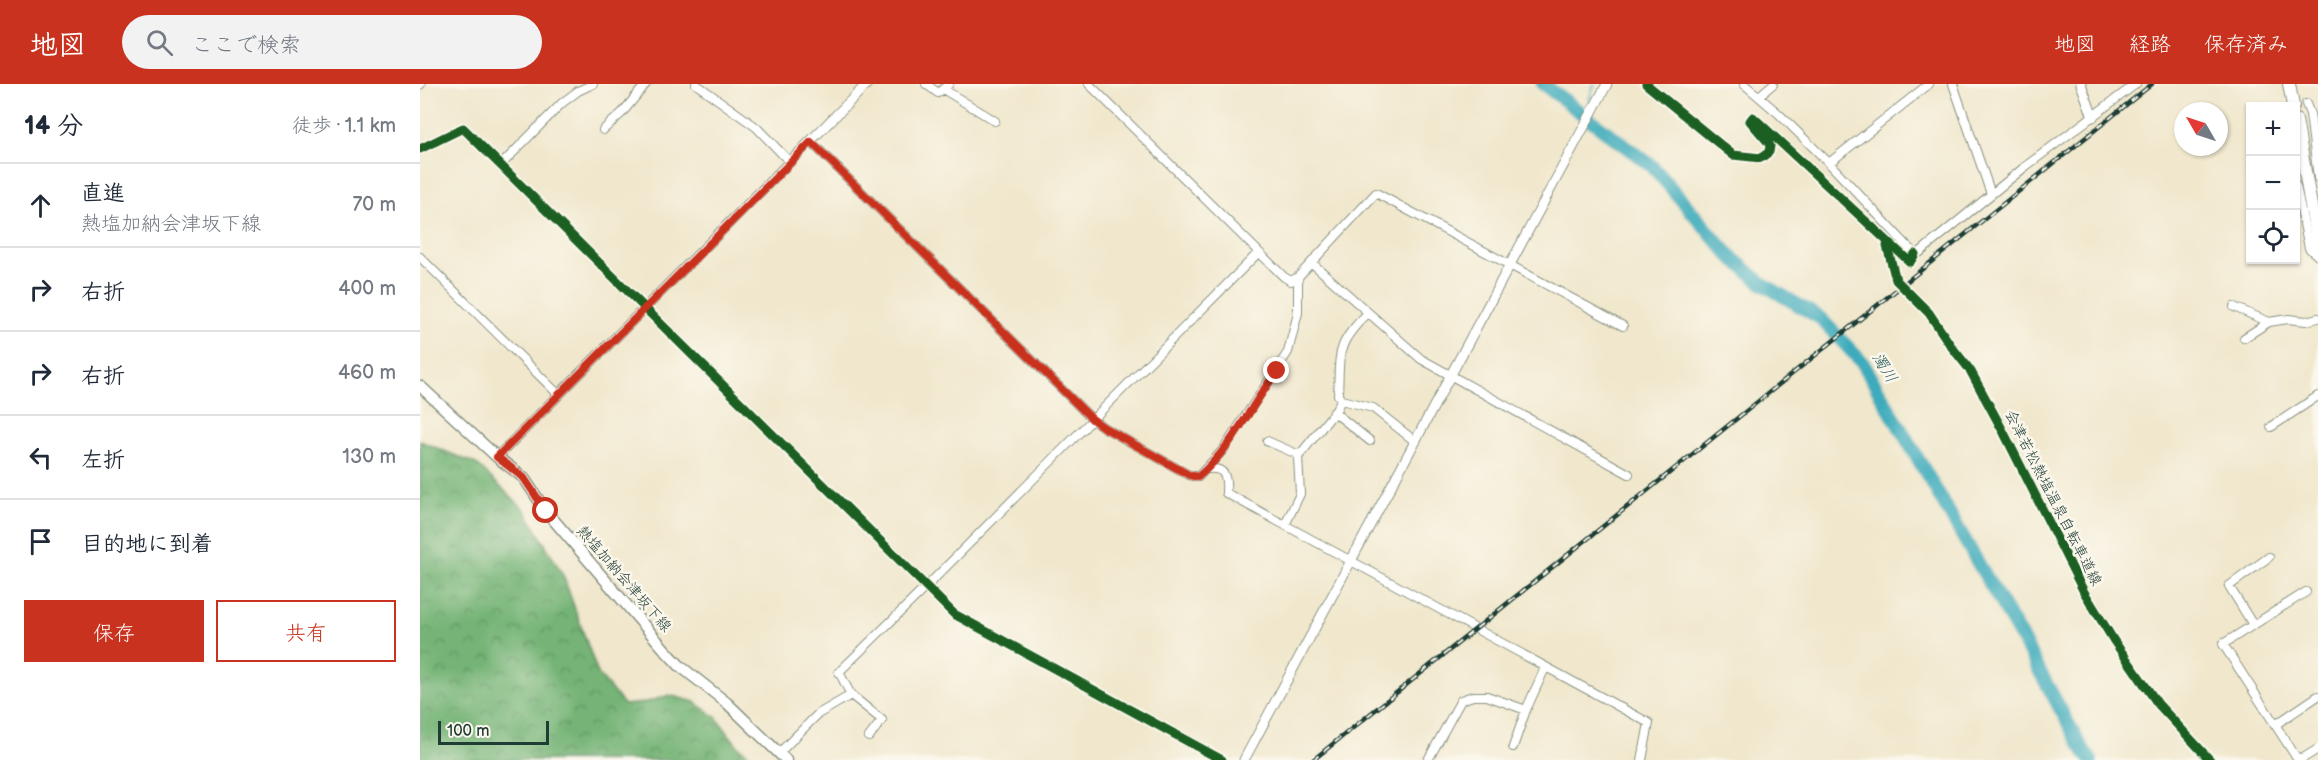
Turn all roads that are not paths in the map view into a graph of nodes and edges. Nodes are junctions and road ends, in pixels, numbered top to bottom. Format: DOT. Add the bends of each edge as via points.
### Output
graph roads {
  1 [pos="593,84"];
  2 [pos="646,84"];
  3 [pos="696,84"];
  4 [pos="867,84"];
  5 [pos="926,84"];
  6 [pos="1089,84"];
  7 [pos="1607,84"];
  8 [pos="1744,84"];
  9 [pos="1773,84"];
  10 [pos="1929,84"];
  11 [pos="1953,84"];
  12 [pos="2081,84"];
  13 [pos="2136,84"];
  14 [pos="2289,84"];
  15 [pos="946,86"];
  16 [pos="1759,96"];
  17 [pos="2292,102"];
  18 [pos="2306,104"];
  19 [pos="2314,112"];
  20 [pos="2093,117"];
  21 [pos="995,121"];
  22 [pos="603,130"];
  23 [pos="811,142"];
  24 [pos="2300,147"];
  25 [pos="420,149"];
  26 [pos="790,162"];
  27 [pos="1829,164"];
  28 [pos="501,165"];
  29 [pos="2318,178"];
  30 [pos="1990,195"];
  31 [pos="2298,210"];
  32 [pos="2318,246"];
  33 [pos="1258,253"];
  34 [pos="2318,256"];
  35 [pos="420,257"];
  36 [pos="1312,263"];
  37 [pos="1510,266"];
  38 [pos="1298,277"];
  39 [pos="2234,307"];
  40 [pos="644,308"];
  41 [pos="1367,314"];
  42 [pos="2318,318"];
  43 [pos="2269,322"];
  44 [pos="1623,326"];
  45 [pos="2244,338"];
  46 [pos="1451,375"];
  47 [pos="420,386"];
  48 [pos="559,395"];
  49 [pos="2318,396"];
  50 [pos="1341,400"];
  51 [pos="1334,412"];
  52 [pos="1092,419"];
  53 [pos="2271,427"];
  54 [pos="1267,441"];
  55 [pos="1370,441"];
  56 [pos="1416,442"];
  57 [pos="1299,455"];
  58 [pos="497,457"];
  59 [pos="1208,469"];
  60 [pos="1629,474"];
  61 [pos="1285,525"];
  62 [pos="2269,557"];
  63 [pos="1351,561"];
  64 [pos="927,586"];
  65 [pos="2306,591"];
  66 [pos="2253,625"];
  67 [pos="1545,668"];
  68 [pos="851,695"];
  69 [pos="2318,696"];
  70 [pos="1526,710"];
  71 [pos="2275,725"];
  72 [pos="869,737"];
  73 [pos="1513,747"];
  74 [pos="2318,749"];
  75 [pos="783,756"];
  76 [pos="1222,760"];
  77 [pos="1244,760"];
  78 [pos="1428,760"];
  79 [pos="1642,760"];
  80 [pos="2299,760"];
  1 -- 28 [label="street" via="562,103"];
  2 -- 22 [label="street"];
  3 -- 26 [label="street" via="756,127"];
  4 -- 23 [label="street"];
  5 -- 15 [label="street" via="936,93"];
  6 -- 33 [label="street"];
  7 -- 37 [label="street"];
  8 -- 16 [label="street"];
  9 -- 16 [label="street"];
  10 -- 27 [label="street"];
  11 -- 30 [label="street"];
  12 -- 20 [label="street"];
  13 -- 20 [label="street"];
  14 -- 17 [label="main road"];
  15 -- 21 [label="street"];
  16 -- 27 [label="street"];
  18 -- 19 [label="street"];
  19 -- 29 [label="street"];
  20 -- 30 [label="street"];
  23 -- 26 [label="street"];
  23 -- 52 [label="street"];
  24 -- 32 [label="main road"];
  25 -- 28 [label="street" via="463,129"];
  26 -- 40 [label="street"];
  27 -- 30 [label="street" via="1915,254"];
  28 -- 40 [label="street"];
  31 -- 34 [label="street" via="2309,248"];
  33 -- 38 [label="street" via="1284,278 1291,281"];
  33 -- 52 [label="street"];
  35 -- 48 [label="street"];
  36 -- 37 [label="street" via="1376,193"];
  36 -- 38 [label="street"];
  36 -- 41 [label="street"];
  37 -- 44 [label="street"];
  37 -- 46 [label="street"];
  38 -- 59 [label="street" via="1298,312 1288,352"];
  39 -- 43 [label="street"];
  40 -- 48 [label="street"];
  40 -- 64 [label="street"];
  41 -- 46 [label="street" via="1415,355"];
  41 -- 50 [label="street" via="1340,351"];
  42 -- 43 [label="street"];
  43 -- 45 [label="street"];
  46 -- 56 [label="street"];
  46 -- 60 [label="street"];
  47 -- 58 [label="main road, 熱塩加納会津坂下線"];
  48 -- 58 [label="street"];
  49 -- 53 [label="street"];
  50 -- 51 [label="street"];
  50 -- 56 [label="street" via="1373,408"];
  51 -- 55 [label="street"];
  51 -- 57 [label="street"];
  52 -- 59 [label="street" via="1189,475 1198,477"];
  52 -- 64 [label="street"];
  54 -- 57 [label="street"];
  56 -- 63 [label="street"];
  57 -- 61 [label="street" via="1300,495"];
  58 -- 75 [label="main road, 熱塩加納会津坂下線" via="524,478 546,511 680,666"];
  59 -- 61 [label="street" via="1224,472 1226,493"];
  61 -- 63 [label="street"];
  62 -- 66 [label="street" via="2229,586"];
  63 -- 67 [label="street"];
  63 -- 77 [label="street"];
  64 -- 68 [label="street" via="839,672"];
  64 -- 76 [label="street" via="954,614"];
  65 -- 66 [label="street"];
  66 -- 71 [label="street" via="2223,644"];
  67 -- 70 [label="street"];
  67 -- 79 [label="street" via="1649,723"];
  68 -- 72 [label="street" via="882,720"];
  68 -- 75 [label="street" via="818,714"];
  69 -- 71 [label="street"];
  70 -- 73 [label="street"];
  70 -- 78 [label="street" via="1487,696 1461,700"];
  71 -- 80 [label="street"];
  74 -- 80 [label="street"];
}
